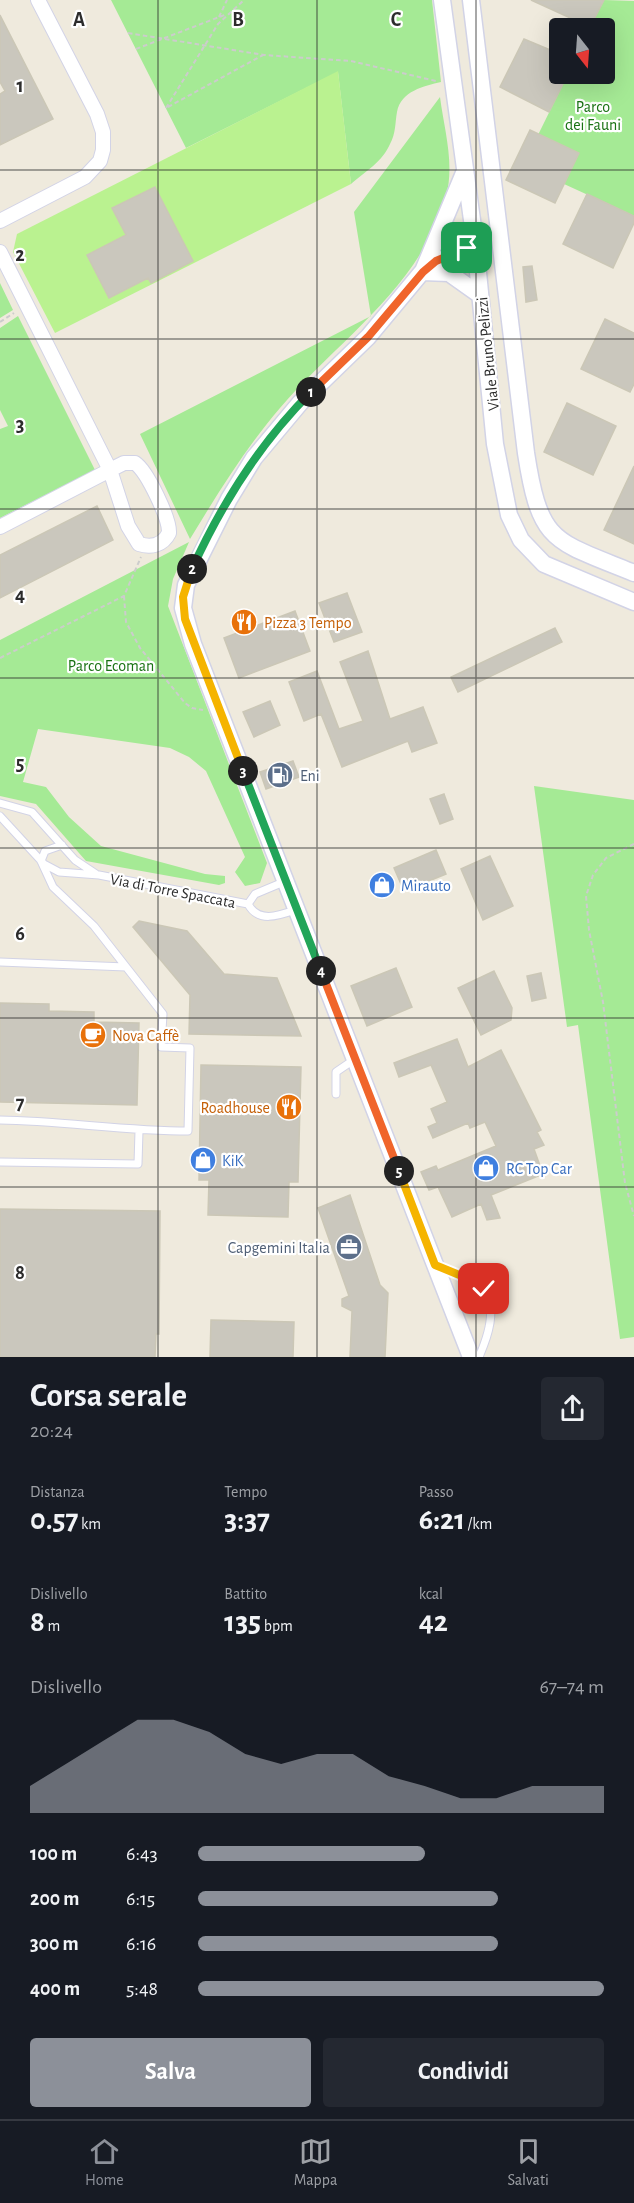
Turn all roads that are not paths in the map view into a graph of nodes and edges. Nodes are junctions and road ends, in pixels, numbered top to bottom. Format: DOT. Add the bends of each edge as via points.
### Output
graph roads {
  1 [pos="38,0"];
  2 [pos="442,0"];
  3 [pos="471,0"];
  4 [pos="465,170"];
  5 [pos="0,221"];
  6 [pos="500,238"];
  7 [pos="475,242"];
  8 [pos="0,252"];
  9 [pos="431,253"];
  10 [pos="423,272"];
  11 [pos="480,295"];
  12 [pos="110,470"];
  13 [pos="0,527"];
  14 [pos="634,573"];
  15 [pos="634,602"];
  16 [pos="0,803"];
  17 [pos="0,816"];
  18 [pos="62,845"];
  19 [pos="41,861"];
  20 [pos="99,875"];
  21 [pos="286,881"];
  22 [pos="248,904"];
  23 [pos="297,910"];
  24 [pos="0,962"];
  25 [pos="126,967"];
  26 [pos="355,1058"];
  27 [pos="336,1094"];
  28 [pos="0,1120"];
  29 [pos="139,1131"];
  30 [pos="0,1162"];
  31 [pos="435,1265"];
  32 [pos="471,1357"];
  33 [pos="479,1357"];
  1 -- 5 [label="street" via="97,114 103,150 96,166 85,177"];
  2 -- 4 [label="street, Viale Bruno Pelizzi"];
  3 -- 6 [label="street, Viale Bruno Pelizzi"];
  4 -- 7 [label="street, Viale Bruno Pelizzi"];
  4 -- 9 [label="street"];
  6 -- 7 [label="street"];
  6 -- 14 [label="street, Viale Bruno Pelizzi" via="526,453 537,509 549,530 564,543"];
  7 -- 9 [label="street"];
  7 -- 10 [label="street" via="436,261"];
  7 -- 11 [label="street, Viale Bruno Pelizzi"];
  8 -- 12 [label="street"];
  9 -- 10 [label="street"];
  10 -- 11 [label="street" via="449,273"];
  10 -- 21 [label="street" via="368,337 300,403 265,444 240,479 186,585 183,608 193,644"];
  11 -- 15 [label="street, Viale Bruno Pelizzi" via="497,459 514,528 544,564"];
  12 -- 12 [label="street" via="131,533 139,544 159,544 169,529 139,466 124,463"];
  12 -- 13 [label="street"];
  16 -- 18 [label="lane, Via di Torre Spaccata" via="33,812"];
  17 -- 19 [label="lane, Via di Torre Spaccata"];
  18 -- 19 [label="lane" via="45,851"];
  18 -- 20 [label="lane, Via di Torre Spaccata" via="75,860"];
  19 -- 20 [label="lane, Via di Torre Spaccata" via="65,874"];
  19 -- 25 [label="lane" via="53,887 94,926"];
  20 -- 22 [label="lane, Via di Torre Spaccata"];
  21 -- 22 [label="lane, Via di Torre Spaccata" via="255,894"];
  21 -- 23 [label="street"];
  22 -- 23 [label="lane, Via di Torre Spaccata" via="255,913 267,917"];
  23 -- 26 [label="street"];
  24 -- 25 [label="lane"];
  25 -- 29 [label="lane" via="163,1014 161,1047 190,1048 188,1131"];
  26 -- 27 [label="lane" via="336,1072"];
  26 -- 31 [label="street"];
  28 -- 29 [label="lane"];
  29 -- 30 [label="lane" via="138,1164"];
  31 -- 32 [label="street"];
  31 -- 33 [label="lane" via="474,1281 487,1295 489,1334"];
}
